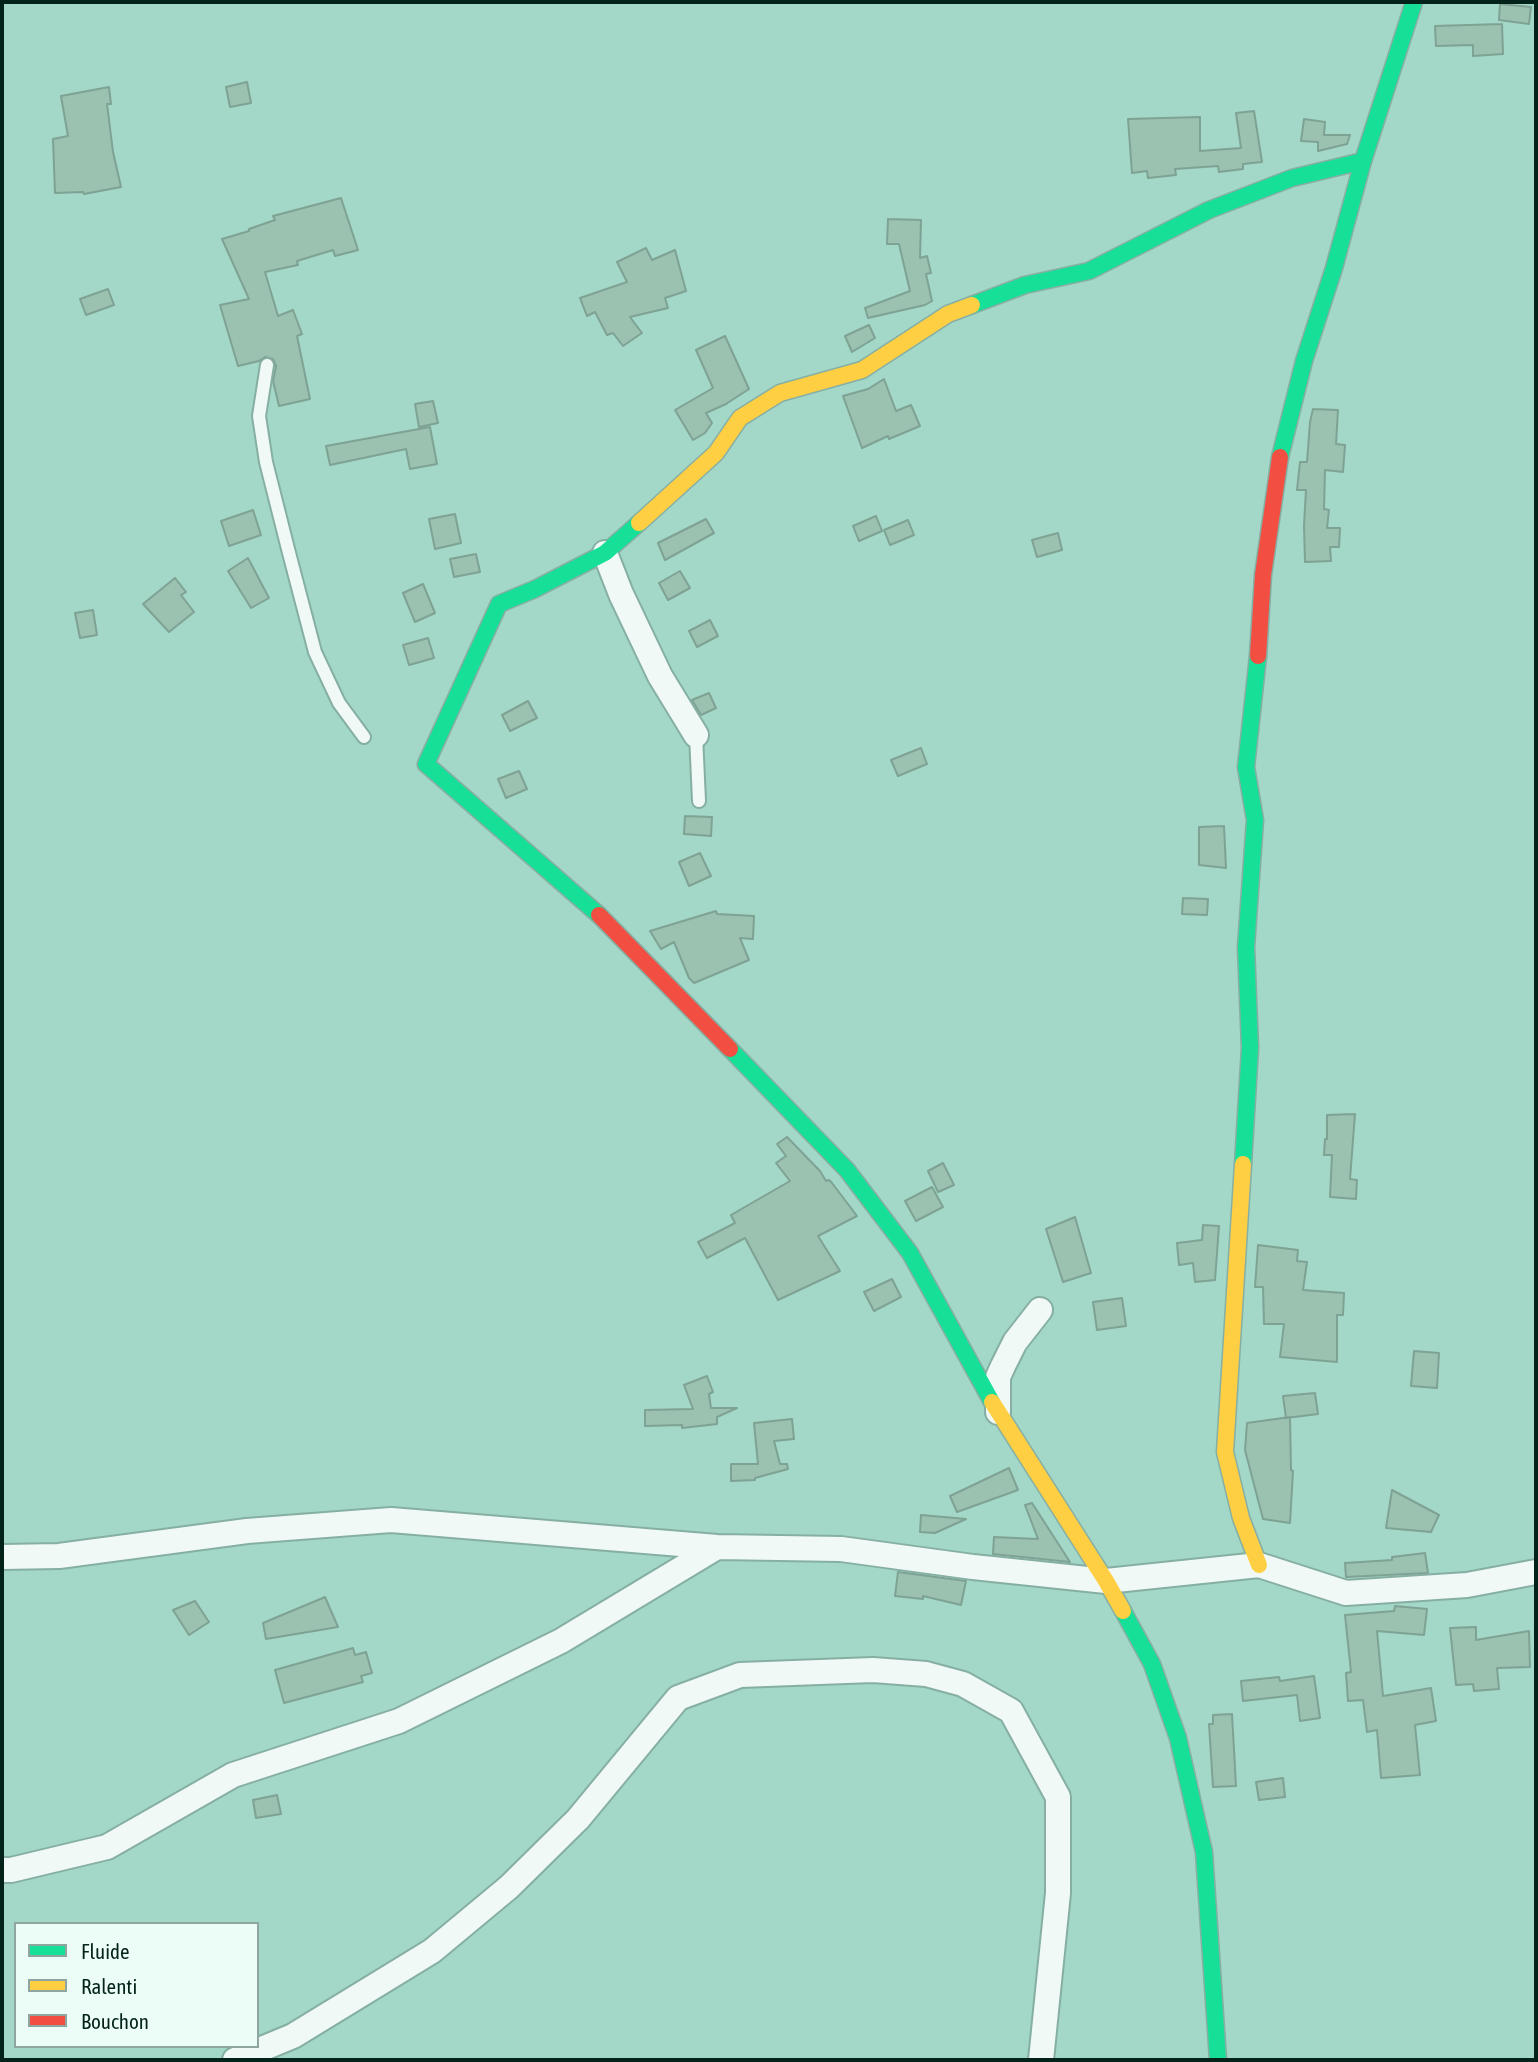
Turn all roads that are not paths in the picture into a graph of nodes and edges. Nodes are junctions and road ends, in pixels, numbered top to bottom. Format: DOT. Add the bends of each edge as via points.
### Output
graph roads {
  1 [pos="1414,2"];
  2 [pos="1363,162"];
  3 [pos="267,365"];
  4 [pos="605,553"];
  5 [pos="696,735"];
  6 [pos="364,737"];
  7 [pos="699,802"];
  8 [pos="1040,1310"];
  9 [pos="998,1412"];
  10 [pos="717,1547"];
  11 [pos="2,1557"];
  12 [pos="1259,1565"];
  13 [pos="1536,1572"];
  14 [pos="1106,1581"];
  15 [pos="2,1870"];
  16 [pos="235,2060"];
  17 [pos="1041,2060"];
  18 [pos="1218,2060"];
  1 -- 2 [label="street"];
  2 -- 4 [label="street" via="1292,178 1209,210 1089,271 1025,285 948,314 862,370 780,393 740,418 716,453"];
  2 -- 12 [label="street" via="1278,467 1246,766 1255,820 1246,947 1250,1048 1225,1452 1241,1518"];
  3 -- 6 [label="lane" via="259,416 266,462 315,652 339,703"];
  4 -- 5 [label="street" via="660,676"];
  4 -- 9 [label="street" via="499,604 426,764 607,922 847,1170 910,1253"];
  5 -- 7 [label="lane"];
  8 -- 9 [label="street" via="1003,1366"];
  9 -- 14 [label="street"];
  10 -- 11 [label="street" via="391,1520 247,1531 59,1556"];
  10 -- 14 [label="street" via="841,1549"];
  10 -- 15 [label="street" via="561,1641 399,1721 233,1775 107,1847"];
  12 -- 13 [label="street" via="1346,1593 1467,1585"];
  12 -- 14 [label="street"];
  14 -- 18 [label="street" via="1152,1664 1178,1738 1204,1852"];
  16 -- 17 [label="street" via="293,2036 432,1951 578,1819 678,1698 740,1675 873,1670 926,1674 964,1684 1012,1711 1058,1797 1058,1893"];
}
